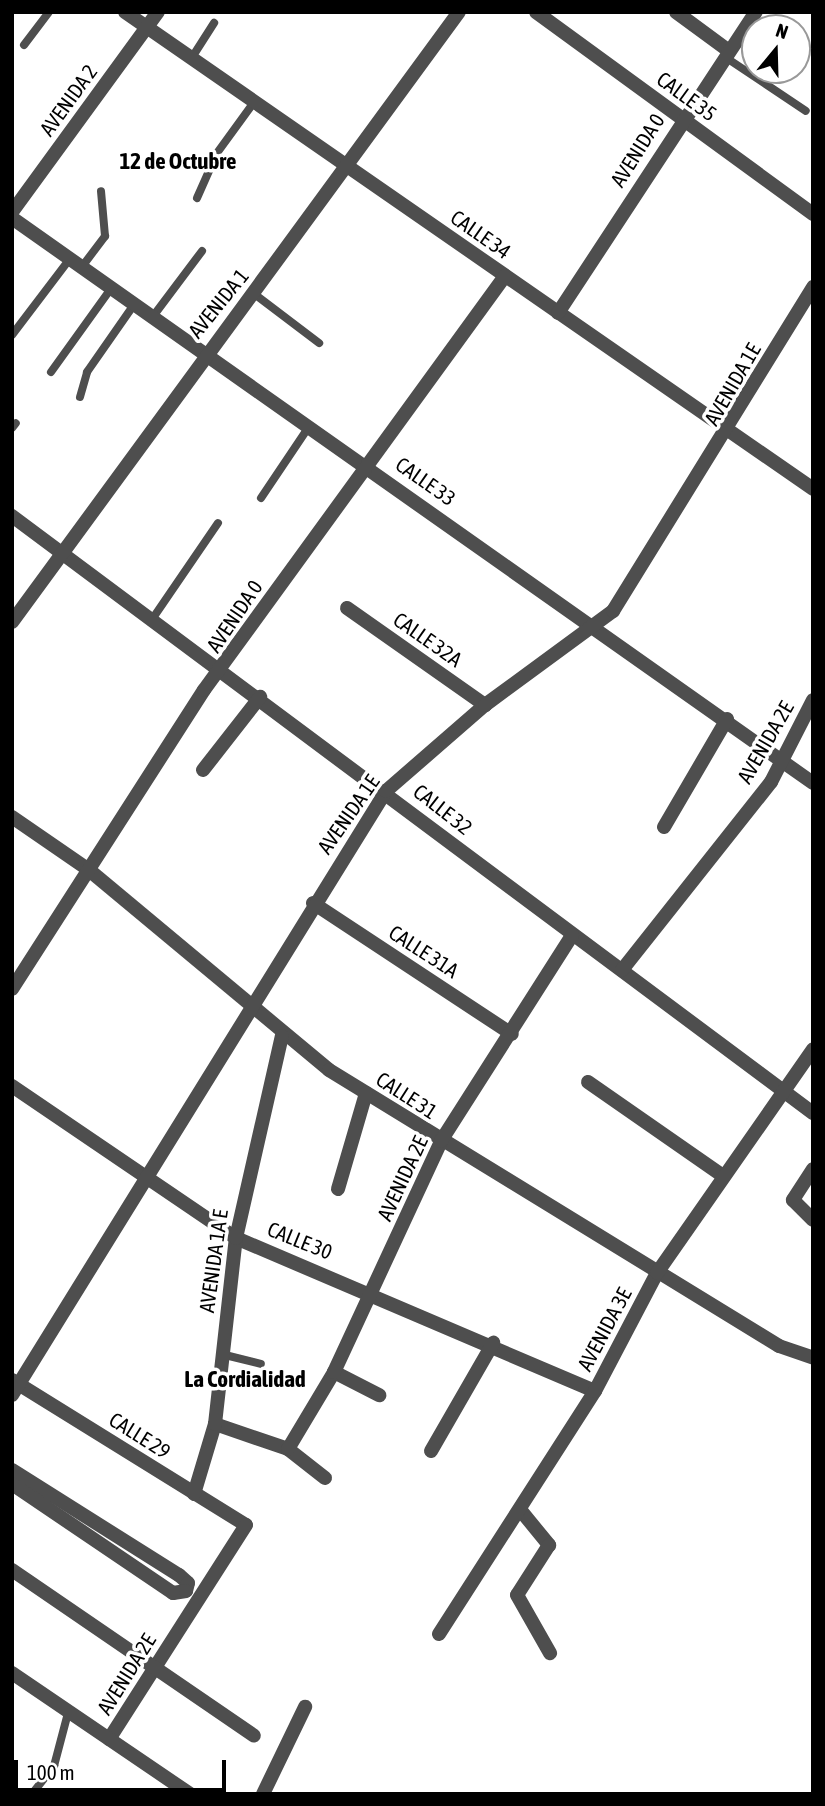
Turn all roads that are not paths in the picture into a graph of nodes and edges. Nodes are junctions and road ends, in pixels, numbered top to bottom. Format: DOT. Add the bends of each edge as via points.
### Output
graph roads {
  1 [pos="49,12"];
  2 [pos="125,12"];
  3 [pos="158,12"];
  4 [pos="458,12"];
  5 [pos="536,12"];
  6 [pos="676,12"];
  7 [pos="756,12"];
  8 [pos="215,23"];
  9 [pos="147,28"];
  10 [pos="24,46"];
  11 [pos="727,54"];
  12 [pos="191,59"];
  13 [pos="254,102"];
  14 [pos="806,111"];
  15 [pos="682,119"];
  16 [pos="349,167"];
  17 [pos="101,191"];
  18 [pos="197,198"];
  19 [pos="12,212"];
  20 [pos="813,214"];
  21 [pos="12,218"];
  22 [pos="202,251"];
  23 [pos="75,264"];
  24 [pos="505,276"];
  25 [pos="813,287"];
  26 [pos="110,290"];
  27 [pos="253,293"];
  28 [pos="133,306"];
  29 [pos="558,313"];
  30 [pos="151,319"];
  31 [pos="12,335"];
  32 [pos="319,343"];
  33 [pos="202,355"];
  34 [pos="51,372"];
  35 [pos="80,397"];
  36 [pos="308,428"];
  37 [pos="729,432"];
  38 [pos="364,463"];
  39 [pos="813,489"];
  40 [pos="261,498"];
  41 [pos="12,516"];
  42 [pos="218,523"];
  43 [pos="60,551"];
  44 [pos="347,608"];
  45 [pos="153,618"];
  46 [pos="12,622"];
  47 [pos="599,627"];
  48 [pos="223,670"];
  49 [pos="260,697"];
  50 [pos="813,700"];
  51 [pos="485,705"];
  52 [pos="727,719"];
  53 [pos="782,758"];
  54 [pos="203,770"];
  55 [pos="813,783"];
  56 [pos="386,791"];
  57 [pos="12,817"];
  58 [pos="664,827"];
  59 [pos="89,870"];
  60 [pos="313,902"];
  61 [pos="572,935"];
  62 [pos="622,970"];
  63 [pos="12,989"];
  64 [pos="248,1006"];
  65 [pos="512,1034"];
  66 [pos="282,1036"];
  67 [pos="813,1049"];
  68 [pos="588,1082"];
  69 [pos="12,1086"];
  70 [pos="782,1092"];
  71 [pos="366,1093"];
  72 [pos="813,1113"];
  73 [pos="441,1141"];
  74 [pos="813,1169"];
  75 [pos="723,1177"];
  76 [pos="148,1182"];
  77 [pos="338,1189"];
  78 [pos="813,1220"];
  79 [pos="236,1238"];
  80 [pos="657,1273"];
  81 [pos="372,1292"];
  82 [pos="493,1343"];
  83 [pos="221,1354"];
  84 [pos="813,1358"];
  85 [pos="261,1364"];
  86 [pos="334,1372"];
  87 [pos="14,1386"];
  88 [pos="595,1391"];
  89 [pos="379,1395"];
  90 [pos="215,1424"];
  91 [pos="288,1449"];
  92 [pos="431,1451"];
  93 [pos="12,1470"];
  94 [pos="326,1478"];
  95 [pos="12,1484"];
  96 [pos="194,1494"];
  97 [pos="522,1512"];
  98 [pos="246,1525"];
  99 [pos="12,1570"];
  100 [pos="439,1634"];
  101 [pos="550,1653"];
  102 [pos="153,1668"];
  103 [pos="12,1673"];
  104 [pos="305,1707"];
  105 [pos="68,1713"];
  106 [pos="254,1737"];
  107 [pos="109,1739"];
  108 [pos="32,1794"];
  109 [pos="190,1794"];
  110 [pos="263,1794"];
  1 -- 10 [label="lane"];
  2 -- 9 [label="street, CALLE 34"];
  3 -- 9 [label="street, AVENIDA 2"];
  4 -- 16 [label="street, AVENIDA 1"];
  5 -- 15 [label="street, CALLE 35"];
  6 -- 11 [label="street"];
  7 -- 11 [label="street, AVENIDA 0"];
  8 -- 12 [label="lane"];
  9 -- 12 [label="street, CALLE 34"];
  9 -- 19 [label="street, AVENIDA 2"];
  11 -- 14 [label="lane"];
  11 -- 15 [label="street, AVENIDA 0"];
  12 -- 13 [label="street, CALLE 34"];
  13 -- 16 [label="street, CALLE 34"];
  13 -- 18 [label="lane" via="217,153"];
  15 -- 20 [label="street, CALLE 35"];
  15 -- 29 [label="street, AVENIDA 0"];
  16 -- 24 [label="street, CALLE 34"];
  16 -- 27 [label="street, AVENIDA 1"];
  17 -- 23 [label="lane" via="105,236"];
  21 -- 23 [label="street, CALLE 33"];
  22 -- 30 [label="lane"];
  23 -- 26 [label="street, CALLE 33"];
  23 -- 31 [label="lane"];
  24 -- 29 [label="street, CALLE 34"];
  24 -- 38 [label="street, AVENIDA 0"];
  25 -- 37 [label="street, AVENIDA 1E"];
  26 -- 28 [label="street, CALLE 33"];
  26 -- 34 [label="lane"];
  27 -- 32 [label="lane"];
  27 -- 33 [label="street, AVENIDA 1"];
  28 -- 30 [label="street, CALLE 33"];
  28 -- 35 [label="lane" via="87,372"];
  29 -- 37 [label="street, CALLE 34"];
  30 -- 33 [label="street, CALLE 33"];
  33 -- 36 [label="street, CALLE 33"];
  33 -- 43 [label="street, AVENIDA 1"];
  36 -- 38 [label="street, CALLE 33"];
  36 -- 40 [label="lane"];
  37 -- 39 [label="street, CALLE 34"];
  37 -- 47 [label="street, AVENIDA 1E"];
  38 -- 47 [label="street, CALLE 33"];
  38 -- 48 [label="street, AVENIDA 0"];
  41 -- 43 [label="street, CALLE 32"];
  42 -- 45 [label="lane"];
  43 -- 45 [label="street, CALLE 32"];
  43 -- 46 [label="street, AVENIDA 1"];
  44 -- 51 [label="street, CALLE 32A"];
  45 -- 48 [label="street, CALLE 32"];
  47 -- 51 [label="street, AVENIDA 1E"];
  47 -- 52 [label="street, CALLE 33"];
  48 -- 49 [label="street, CALLE 32"];
  48 -- 59 [label="street, AVENIDA 0" via="204,690"];
  49 -- 54 [label="street"];
  49 -- 56 [label="street, CALLE 32"];
  50 -- 53 [label="street, AVENIDA 2E"];
  51 -- 56 [label="street, AVENIDA 1E"];
  52 -- 53 [label="street, CALLE 33"];
  52 -- 58 [label="street"];
  53 -- 55 [label="street, CALLE 33"];
  53 -- 62 [label="street, AVENIDA 2E" via="771,782"];
  56 -- 60 [label="street, AVENIDA 1E"];
  56 -- 61 [label="street, CALLE 32"];
  57 -- 59 [label="street, CALLE 31"];
  59 -- 63 [label="street, AVENIDA 0"];
  59 -- 64 [label="street, CALLE 31"];
  60 -- 64 [label="street, AVENIDA 1E"];
  60 -- 65 [label="street, CALLE 31A"];
  61 -- 62 [label="street, CALLE 32"];
  61 -- 65 [label="street, AVENIDA 2E"];
  62 -- 70 [label="street, CALLE 32"];
  64 -- 66 [label="street, CALLE 31"];
  64 -- 76 [label="street, AVENIDA 1E"];
  65 -- 73 [label="street, AVENIDA 2E"];
  66 -- 71 [label="street, CALLE 31"];
  66 -- 79 [label="street, AVENIDA 1A E"];
  67 -- 70 [label="street, AVENIDA 3E"];
  68 -- 75 [label="street"];
  69 -- 76 [label="street, CALLE 30"];
  70 -- 72 [label="street, CALLE 32"];
  70 -- 75 [label="street, AVENIDA 3E"];
  71 -- 73 [label="street, CALLE 31"];
  71 -- 77 [label="street"];
  73 -- 80 [label="street, CALLE 31"];
  73 -- 81 [label="street, AVENIDA 2E"];
  74 -- 78 [label="street" via="793,1200"];
  75 -- 80 [label="street, AVENIDA 3E"];
  76 -- 79 [label="street, CALLE 30"];
  76 -- 87 [label="street, AVENIDA 1E"];
  79 -- 81 [label="street, CALLE 30"];
  79 -- 83 [label="street, AVENIDA 1A E"];
  80 -- 84 [label="street, CALLE 31" via="779,1346"];
  80 -- 88 [label="street, AVENIDA 3E"];
  81 -- 82 [label="street, CALLE 30"];
  81 -- 86 [label="street, AVENIDA 2E"];
  82 -- 88 [label="street, CALLE 30"];
  82 -- 92 [label="street"];
  83 -- 85 [label="lane"];
  83 -- 90 [label="street, AVENIDA 1A E"];
  86 -- 89 [label="street"];
  86 -- 91 [label="street, AVENIDA 2E"];
  87 -- 96 [label="street, CALLE 29"];
  88 -- 97 [label="street, AVENIDA 3E"];
  90 -- 91 [label="street"];
  90 -- 96 [label="street, AVENIDA 1A E"];
  91 -- 94 [label="street"];
  93 -- 95 [label="street" via="179,1574 188,1583 186,1591 173,1593"];
  96 -- 98 [label="street, CALLE 29"];
  97 -- 100 [label="street, AVENIDA 3E"];
  97 -- 101 [label="street" via="549,1545 517,1595"];
  98 -- 102 [label="street, AVENIDA 2E"];
  99 -- 102 [label="street"];
  102 -- 106 [label="street"];
  102 -- 107 [label="street, AVENIDA 2E"];
  103 -- 105 [label="street"];
  104 -- 110 [label="street"];
  105 -- 107 [label="street"];
  105 -- 108 [label="lane" via="54,1766"];
  107 -- 109 [label="street"];
}
